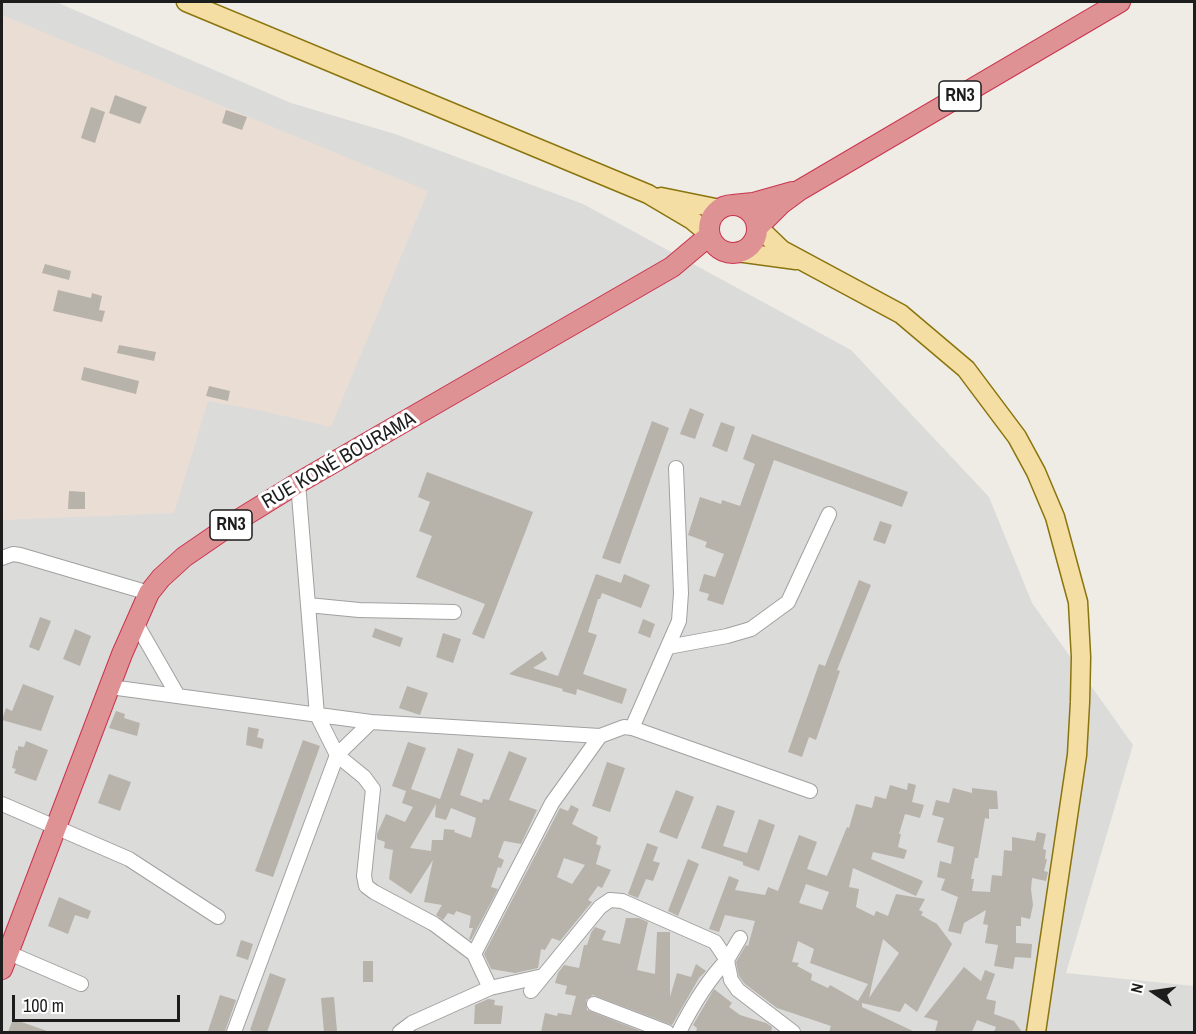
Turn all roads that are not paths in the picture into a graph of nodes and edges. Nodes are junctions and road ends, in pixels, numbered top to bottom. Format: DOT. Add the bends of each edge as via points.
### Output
graph roads {
  1 [pos="186,2"];
  2 [pos="1120,2"];
  3 [pos="800,190"];
  4 [pos="648,194"];
  5 [pos="724,207"];
  6 [pos="758,227"];
  7 [pos="710,235"];
  8 [pos="737,252"];
  9 [pos="801,261"];
  10 [pos="672,267"];
  11 [pos="676,468"];
  12 [pos="298,483"];
  13 [pos="829,514"];
  14 [pos="2,558"];
  15 [pos="149,593"];
  16 [pos="308,604"];
  17 [pos="454,612"];
  18 [pos="136,622"];
  19 [pos="668,647"];
  20 [pos="110,687"];
  21 [pos="178,696"];
  22 [pos="317,715"];
  23 [pos="371,722"];
  24 [pos="632,728"];
  25 [pos="600,736"];
  26 [pos="337,755"];
  27 [pos="810,791"];
  28 [pos="2,804"];
  29 [pos="55,827"];
  30 [pos="218,917"];
  31 [pos="740,938"];
  32 [pos="474,954"];
  33 [pos="4,957"];
  34 [pos="727,960"];
  35 [pos="543,976"];
  36 [pos="81,984"];
  37 [pos="490,988"];
  38 [pos="531,991"];
  39 [pos="594,1004"];
  40 [pos="234,1032"];
  41 [pos="400,1032"];
  42 [pos="667,1032"];
  43 [pos="679,1032"];
  44 [pos="793,1032"];
  45 [pos="1036,1032"];
  1 -- 4 [label="main road"];
  2 -- 3 [label="highway, RN3"];
  3 -- 5 [label="highway, RN3"];
  3 -- 6 [label="highway, RN3"];
  4 -- 5 [label="main road"];
  4 -- 7 [label="main road"];
  5 -- 6 [label="highway" via="747,210"];
  5 -- 7 [label="highway, RN3" via="711,220"];
  6 -- 8 [label="highway, RN3" via="752,243"];
  6 -- 9 [label="main road"];
  7 -- 8 [label="highway" via="720,249"];
  7 -- 10 [label="highway, RUE KONÉ BOURAMA / RN3"];
  8 -- 9 [label="main road"];
  8 -- 10 [label="highway, RUE KONÉ BOURAMA / RN3"];
  9 -- 45 [label="main road" via="901,314 966,369 1017,437 1055,517 1078,602 1080,702 1077,755"];
  10 -- 12 [label="highway, RUE KONÉ BOURAMA / RN3"];
  11 -- 19 [label="street" via="681,593 679,621"];
  12 -- 15 [label="highway, RUE KONÉ BOURAMA / RN3" via="184,557"];
  12 -- 16 [label="street"];
  13 -- 19 [label="street" via="788,602 751,630"];
  14 -- 15 [label="street" via="20,555"];
  15 -- 18 [label="highway, RUE KONÉ BOURAMA / RN3"];
  16 -- 17 [label="street" via="359,610"];
  16 -- 22 [label="street"];
  18 -- 20 [label="highway, RUE KONÉ BOURAMA / RN3"];
  18 -- 21 [label="street"];
  19 -- 24 [label="street"];
  20 -- 21 [label="street"];
  20 -- 29 [label="highway, RUE KONÉ BOURAMA / RN3"];
  21 -- 22 [label="street"];
  22 -- 23 [label="street"];
  22 -- 26 [label="street"];
  23 -- 25 [label="street"];
  23 -- 26 [label="street"];
  24 -- 25 [label="street"];
  24 -- 27 [label="street"];
  25 -- 32 [label="street" via="552,803"];
  26 -- 32 [label="street" via="373,789 366,885 434,924"];
  26 -- 40 [label="street"];
  28 -- 29 [label="street"];
  29 -- 30 [label="street" via="129,859"];
  29 -- 33 [label="highway, RUE KONÉ BOURAMA / RN3"];
  31 -- 34 [label="street"];
  32 -- 37 [label="street"];
  33 -- 36 [label="street"];
  34 -- 35 [label="street" via="715,942 621,901 610,900"];
  34 -- 43 [label="street" via="690,1009"];
  34 -- 44 [label="street" via="731,980 738,990"];
  35 -- 37 [label="street"];
  35 -- 38 [label="street"];
  37 -- 41 [label="street"];
  39 -- 42 [label="street"];
}
